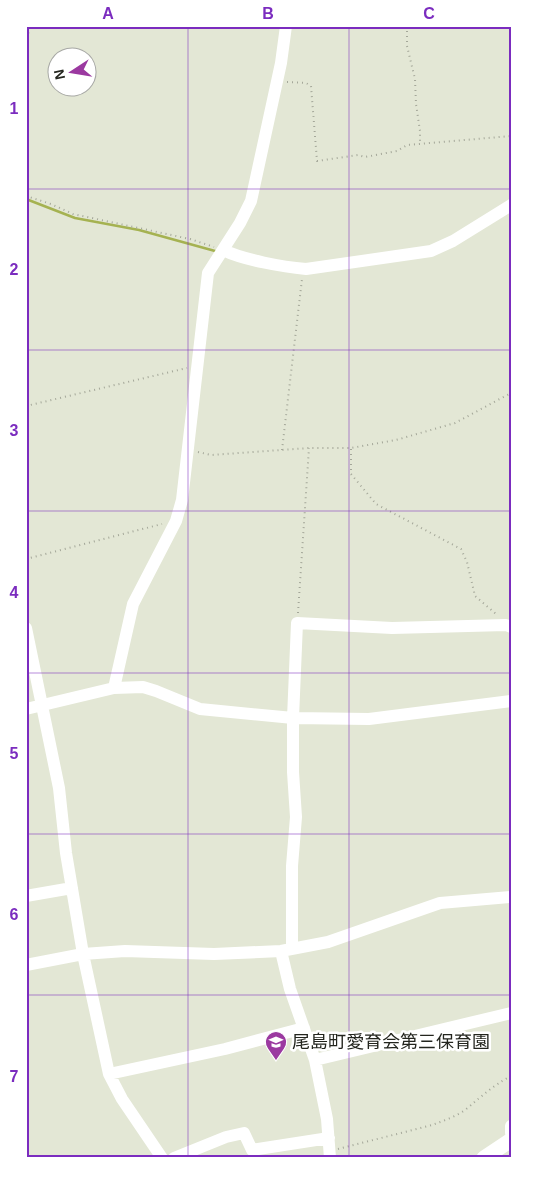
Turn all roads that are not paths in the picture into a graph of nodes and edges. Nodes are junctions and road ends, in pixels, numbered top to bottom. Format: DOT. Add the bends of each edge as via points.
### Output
graph roads {
  1 [pos="286,26"];
  2 [pos="511,205"];
  3 [pos="224,250"];
  4 [pos="508,626"];
  5 [pos="26,628"];
  6 [pos="114,688"];
  7 [pos="511,701"];
  8 [pos="43,705"];
  9 [pos="26,709"];
  10 [pos="293,718"];
  11 [pos="72,888"];
  12 [pos="26,896"];
  13 [pos="511,897"];
  14 [pos="286,950"];
  15 [pos="83,954"];
  16 [pos="26,965"];
  17 [pos="511,1013"];
  18 [pos="304,1028"];
  19 [pos="315,1060"];
  20 [pos="109,1074"];
  21 [pos="511,1126"];
  22 [pos="511,1133"];
  23 [pos="511,1140"];
  24 [pos="330,1149"];
  25 [pos="162,1158"];
  26 [pos="174,1158"];
  27 [pos="484,1158"];
  1 -- 3 [label="street" via="251,201"];
  2 -- 3 [label="street" via="454,241 431,251 303,269 234,255"];
  3 -- 6 [label="street" via="208,272 182,500 176,521 134,604"];
  4 -- 10 [label="street" via="392,628 297,623"];
  5 -- 8 [label="street"];
  6 -- 8 [label="street"];
  6 -- 10 [label="street" via="143,687 200,709"];
  7 -- 10 [label="street" via="369,719"];
  8 -- 9 [label="street"];
  8 -- 11 [label="street" via="59,788"];
  10 -- 14 [label="street" via="296,817"];
  11 -- 12 [label="street"];
  11 -- 15 [label="street"];
  13 -- 14 [label="street" via="440,903 328,942"];
  14 -- 15 [label="street" via="214,954 125,951"];
  14 -- 18 [label="street" via="290,989"];
  15 -- 16 [label="street"];
  15 -- 20 [label="street"];
  17 -- 19 [label="street"];
  18 -- 19 [label="street"];
  18 -- 20 [label="street"];
  19 -- 24 [label="street"];
  20 -- 25 [label="street"];
  21 -- 22 [label="street"];
  23 -- 27 [label="main road"];
  24 -- 26 [label="street" via="252,1150 244,1133"];
}
